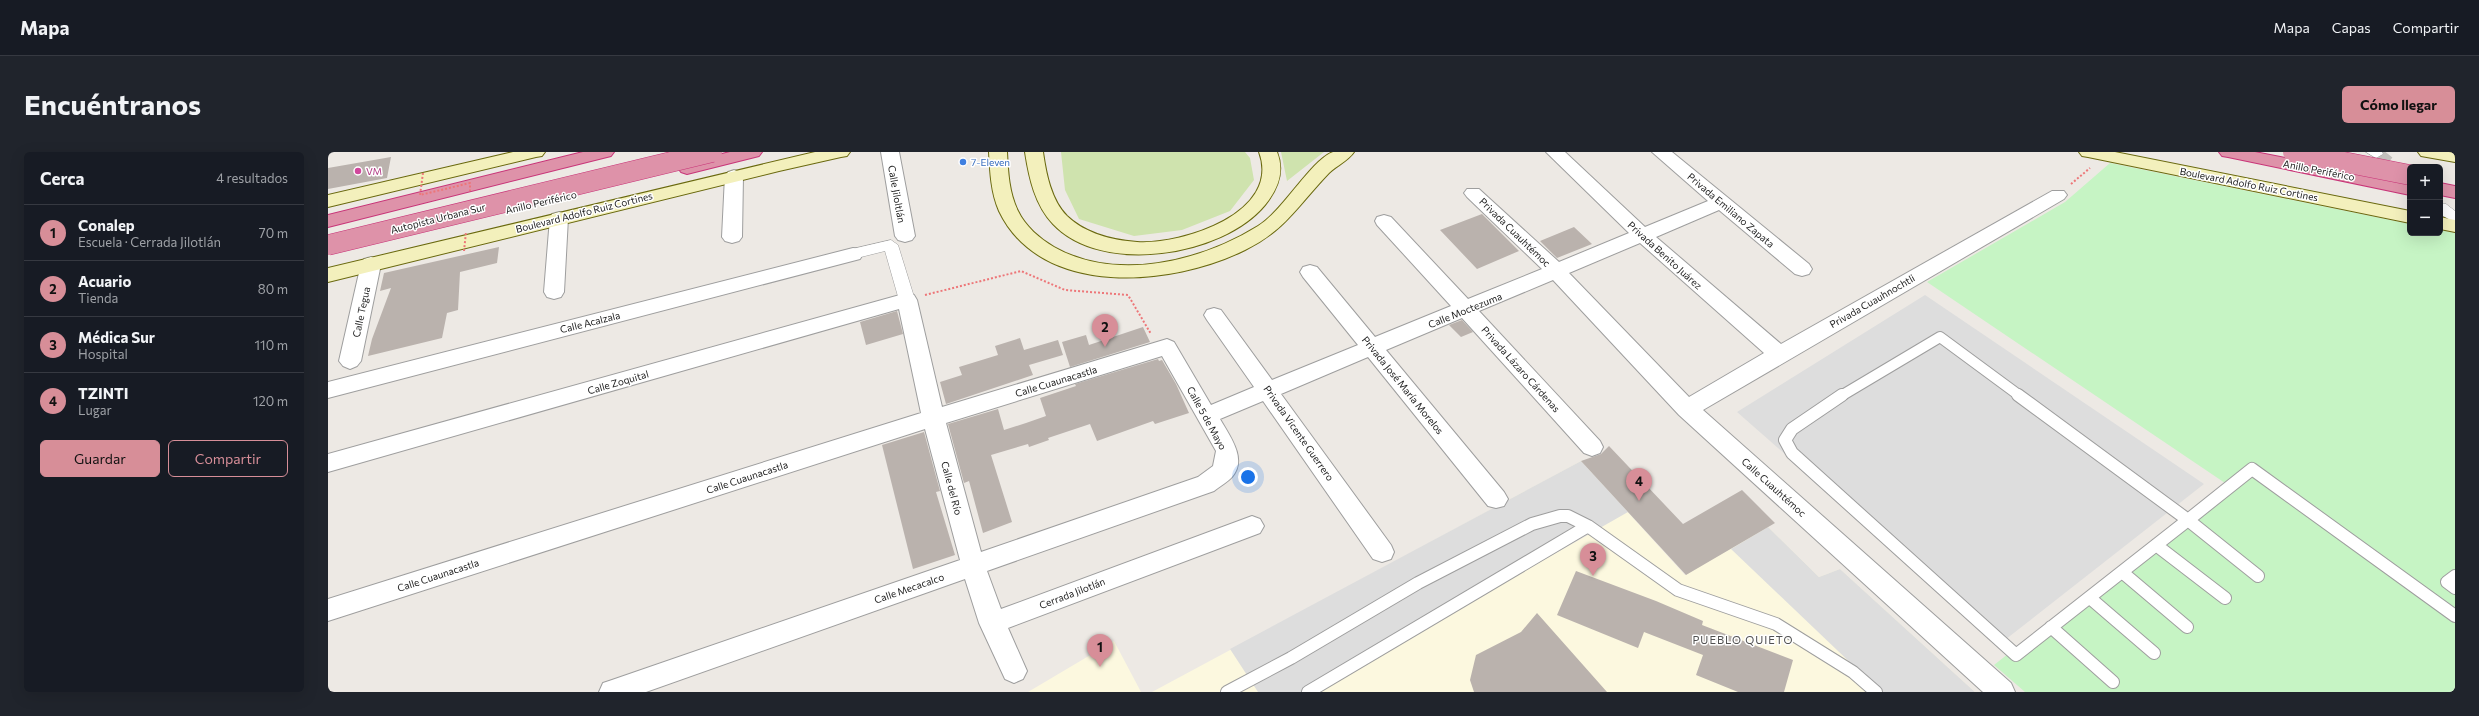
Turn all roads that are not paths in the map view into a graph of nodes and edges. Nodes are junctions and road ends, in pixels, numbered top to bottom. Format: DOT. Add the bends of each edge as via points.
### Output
graph roads {
  1 [pos="532,152"];
  2 [pos="605,152"];
  3 [pos="666,152"];
  4 [pos="712,152"];
  5 [pos="753,152"];
  6 [pos="841,152"];
  7 [pos="890,152"];
  8 [pos="998,152"];
  9 [pos="1268,152"];
  10 [pos="1345,152"];
  11 [pos="1555,152"];
  12 [pos="1661,152"];
  13 [pos="2219,152"];
  14 [pos="2294,152"];
  15 [pos="2311,152"];
  16 [pos="1034,153"];
  17 [pos="2244,153"];
  18 [pos="2096,154"];
  19 [pos="2407,170"];
  20 [pos="2407,174"];
  21 [pos="734,176"];
  22 [pos="2443,178"];
  23 [pos="2455,180"];
  24 [pos="2407,182"];
  25 [pos="2443,182"];
  26 [pos="2455,184"];
  27 [pos="2407,187"];
  28 [pos="2455,192"];
  29 [pos="1473,193"];
  30 [pos="2058,195"];
  31 [pos="328,201"];
  32 [pos="1722,202"];
  33 [pos="2443,202"];
  34 [pos="2407,216"];
  35 [pos="559,218"];
  36 [pos="2455,218"];
  37 [pos="328,221"];
  38 [pos="1384,221"];
  39 [pos="2455,226"];
  40 [pos="328,233"];
  41 [pos="1642,235"];
  42 [pos="905,236"];
  43 [pos="732,238"];
  44 [pos="328,245"];
  45 [pos="328,253"];
  46 [pos="853,254"];
  47 [pos="371,264"];
  48 [pos="1802,270"];
  49 [pos="1556,271"];
  50 [pos="1310,272"];
  51 [pos="328,274"];
  52 [pos="554,292"];
  53 [pos="907,300"];
  54 [pos="1467,309"];
  55 [pos="1214,315"];
  56 [pos="1372,347"];
  57 [pos="1163,348"];
  58 [pos="1779,354"];
  59 [pos="350,361"];
  60 [pos="328,390"];
  61 [pos="1269,390"];
  62 [pos="1688,409"];
  63 [pos="1206,416"];
  64 [pos="933,418"];
  65 [pos="1592,447"];
  66 [pos="328,464"];
  67 [pos="1206,484"];
  68 [pos="1496,499"];
  69 [pos="2188,520"];
  70 [pos="1252,526"];
  71 [pos="1588,526"];
  72 [pos="2156,545"];
  73 [pos="1382,552"];
  74 [pos="973,566"];
  75 [pos="2122,572"];
  76 [pos="2258,576"];
  77 [pos="2455,576"];
  78 [pos="2455,588"];
  79 [pos="2090,598"];
  80 [pos="2225,598"];
  81 [pos="328,610"];
  82 [pos="2455,616"];
  83 [pos="992,623"];
  84 [pos="2187,626"];
  85 [pos="2051,627"];
  86 [pos="2154,653"];
  87 [pos="1014,671"];
  88 [pos="2112,682"];
  89 [pos="1243,688"];
  90 [pos="612,692"];
  91 [pos="1227,692"];
  92 [pos="1308,692"];
  93 [pos="1876,692"];
  94 [pos="2002,692"];
  1 -- 31 [label="main road"];
  2 -- 37 [label="highway"];
  3 -- 40 [label="highway, Autopista Urbana Sur"];
  4 -- 44 [label="highway, Autopista Urbana Sur, bridge"];
  5 -- 45 [label="highway, Anillo Periférico"];
  6 -- 21 [label="main road, Boulevard Adolfo Ruiz Cortines"];
  7 -- 42 [label="street, Calle Jiloltlán"];
  8 -- 10 [label="main road" via="1000,189 1012,219 1027,237 1045,252 1077,265 1109,271 1150,271 1186,265 1228,250 1265,231 1288,212 1320,172"];
  9 -- 16 [label="main road" via="1272,166 1267,188 1252,210 1240,220 1193,241 1162,247 1137,248 1092,239 1062,222 1046,198 1036,169"];
  11 -- 41 [label="street, Privada Benito Juárez"];
  12 -- 32 [label="street, Privada Emiliano Zapata"];
  13 -- 17 [label="highway"];
  14 -- 20 [label="highway, bridge"];
  15 -- 19 [label="highway, Anillo Periférico"];
  17 -- 24 [label="highway"];
  17 -- 27 [label="highway, Anillo Periférico"];
  18 -- 34 [label="main road, Boulevard Adolfo Ruiz Cortines"];
  21 -- 35 [label="main road, Boulevard Adolfo Ruiz Cortines"];
  21 -- 43 [label="street"];
  22 -- 23 [label="highway"];
  25 -- 26 [label="highway"];
  28 -- 33 [label="highway"];
  29 -- 49 [label="street, Privada Cuauhtémoc"];
  30 -- 58 [label="street, Privada Cuauhnochtli"];
  32 -- 41 [label="street, Calle Moctezuma"];
  32 -- 48 [label="street, Privada Emiliano Zapata"];
  33 -- 36 [label="street"];
  33 -- 39 [label="main road"];
  35 -- 47 [label="main road, Boulevard Adolfo Ruiz Cortines"];
  35 -- 52 [label="street"];
  38 -- 54 [label="street, Privada Lázaro Cárdenas"];
  41 -- 49 [label="street, Calle Moctezuma"];
  41 -- 58 [label="street, Privada Benito Juárez"];
  46 -- 53 [label="street" via="892,245"];
  46 -- 60 [label="street, Calle Acalzala"];
  47 -- 51 [label="main road, Boulevard Adolfo Ruiz Cortines"];
  47 -- 59 [label="street, Calle Tegua"];
  49 -- 54 [label="street, Calle Moctezuma"];
  49 -- 62 [label="street, Calle Cuauhtémoc"];
  50 -- 56 [label="street, Privada José María Morelos"];
  53 -- 64 [label="street, Calle del Río"];
  53 -- 66 [label="street, Calle Zoquital"];
  54 -- 56 [label="street, Calle Moctezuma"];
  54 -- 65 [label="street, Privada Lázaro Cárdenas"];
  55 -- 61 [label="street, Privada Vicente Guerrero"];
  56 -- 61 [label="street, Calle Moctezuma"];
  56 -- 68 [label="street, Privada José María Morelos"];
  57 -- 63 [label="street, Calle 5 de Mayo"];
  57 -- 64 [label="street, Calle Cuaunacastla"];
  58 -- 62 [label="street, Privada Cuauhnochtli"];
  61 -- 63 [label="street, Calle Moctezuma"];
  61 -- 73 [label="street, Privada Vicente Guerrero"];
  62 -- 94 [label="street, Calle Cuauhtémoc"];
  63 -- 67 [label="street, Calle 5 de Mayo" via="1227,451 1224,471"];
  64 -- 74 [label="street, Calle del Río"];
  64 -- 81 [label="street, Calle Cuaunacastla"];
  67 -- 74 [label="street, Calle Mecacalco"];
  69 -- 72 [label="lane"];
  69 -- 76 [label="lane"];
  69 -- 82 [label="lane" via="2252,469"];
  69 -- 85 [label="lane" via="1940,337 1842,395 1792,429 1785,440 1792,453 2016,656"];
  70 -- 83 [label="street, Cerrada Jilotlán"];
  71 -- 89 [label="lane" via="1568,516 1532,524 1411,586"];
  71 -- 92 [label="lane"];
  71 -- 93 [label="lane" via="1671,586 1776,624 1853,672"];
  72 -- 75 [label="lane"];
  72 -- 80 [label="lane"];
  74 -- 83 [label="street, Calle del Río"];
  74 -- 90 [label="street, Calle Mecacalco"];
  75 -- 79 [label="lane"];
  75 -- 84 [label="lane"];
  77 -- 78 [label="lane" via="2447,582"];
  79 -- 85 [label="lane"];
  79 -- 86 [label="lane"];
  83 -- 87 [label="street, Calle del Río"];
  85 -- 88 [label="lane"];
  89 -- 91 [label="lane"];
}
